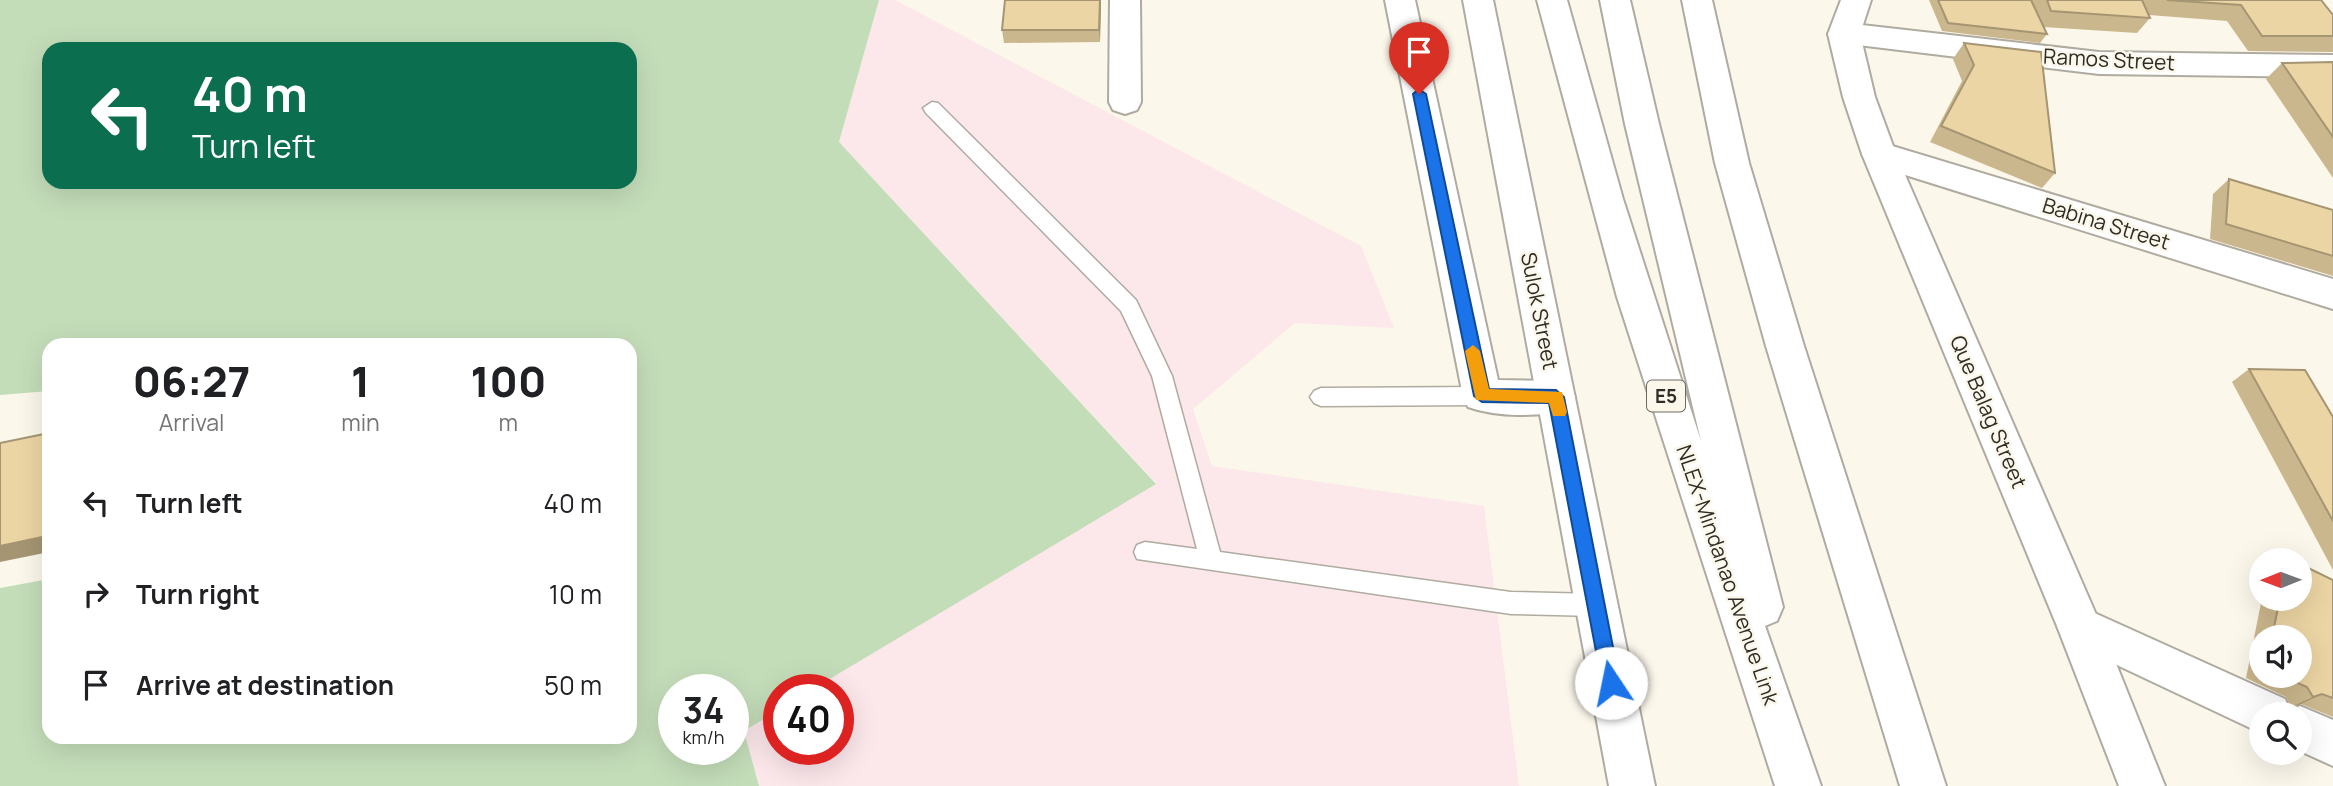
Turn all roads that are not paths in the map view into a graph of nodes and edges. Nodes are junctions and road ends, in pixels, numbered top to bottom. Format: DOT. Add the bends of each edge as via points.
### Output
graph roads {
  1 [pos="1125,0"];
  2 [pos="1401,0"];
  3 [pos="1478,0"];
  4 [pos="1552,0"];
  5 [pos="1615,0"];
  6 [pos="1697,0"];
  7 [pos="1850,17"];
  8 [pos="2333,66"];
  9 [pos="1125,102"];
  10 [pos="932,108"];
  11 [pos="1879,154"];
  12 [pos="2333,294"];
  13 [pos="1482,396"];
  14 [pos="1321,397"];
  15 [pos="1556,397"];
  16 [pos="1146,552"];
  17 [pos="1211,560"];
  18 [pos="1596,605"];
  19 [pos="2080,626"];
  20 [pos="2249,705"];
  21 [pos="2312,734"];
  22 [pos="2333,744"];
  23 [pos="1632,786"];
  24 [pos="1798,786"];
  25 [pos="1806,786"];
  26 [pos="1923,786"];
  27 [pos="2142,786"];
  1 -- 9 [label="main road"];
  2 -- 13 [label="main road"];
  3 -- 15 [label="main road, Sulok Street"];
  4 -- 24 [label="main road, NLEX-Mindanao Avenue Link / E5" via="1581,120 1648,342"];
  5 -- 25 [label="main road, NLEX-Mindanao Avenue Link / E5"];
  6 -- 26 [label="main road" via="1732,163"];
  7 -- 8 [label="main road, Ramos Street" via="2099,63"];
  7 -- 11 [label="main road, Que Balag Street" via="1859,97"];
  10 -- 17 [label="lane" via="1129,306 1162,376"];
  11 -- 12 [label="main road, Babina Street"];
  11 -- 19 [label="main road, Que Balag Street"];
  13 -- 14 [label="lane"];
  13 -- 15 [label="main road"];
  15 -- 18 [label="main road, Sulok Street"];
  16 -- 17 [label="lane"];
  17 -- 18 [label="lane" via="1511,603"];
  18 -- 23 [label="main road, Sulok Street"];
  19 -- 20 [label="main road"];
  19 -- 27 [label="main road, Que Balag Street"];
  21 -- 22 [label="main road"];
}
